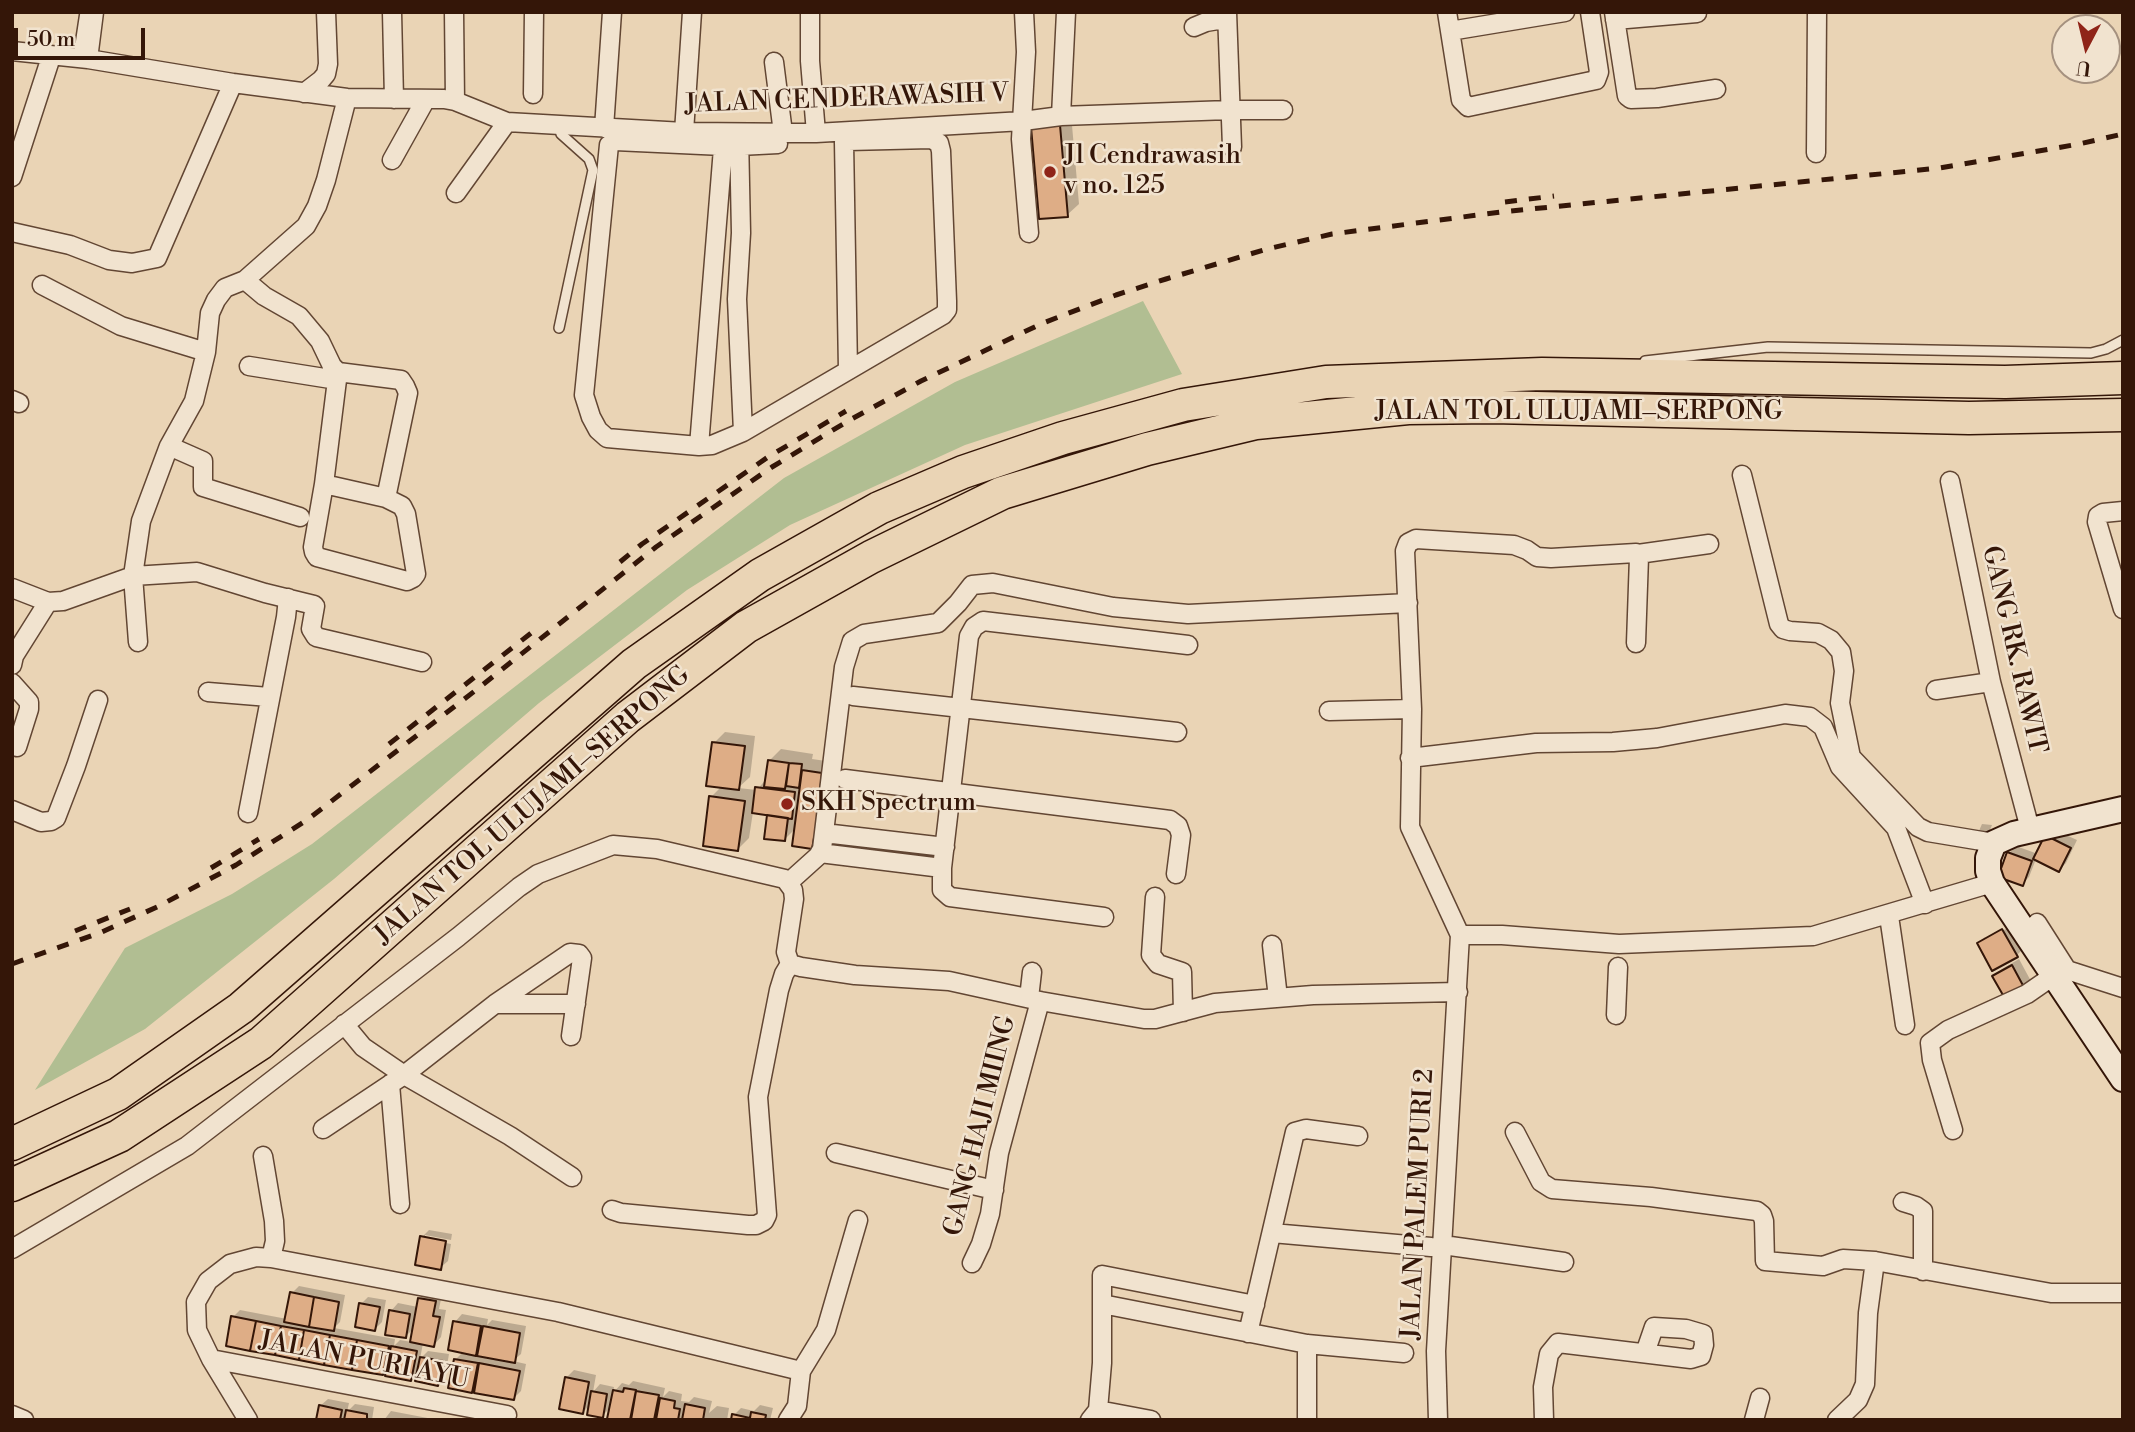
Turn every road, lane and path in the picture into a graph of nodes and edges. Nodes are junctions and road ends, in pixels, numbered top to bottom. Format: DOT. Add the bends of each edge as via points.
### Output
graph roads {
  1 [pos="85,12"];
  2 [pos="94,12"];
  3 [pos="326,12"];
  4 [pos="392,12"];
  5 [pos="454,12"];
  6 [pos="534,12"];
  7 [pos="612,12"];
  8 [pos="692,12"];
  9 [pos="810,12"];
  10 [pos="1024,12"];
  11 [pos="1066,12"];
  12 [pos="1447,12"];
  13 [pos="1565,12"];
  14 [pos="1590,12"];
  15 [pos="1817,12"];
  16 [pos="1697,13"];
  17 [pos="1614,16"];
  18 [pos="1226,17"];
  19 [pos="1194,27"];
  20 [pos="1450,31"];
  21 [pos="12,51"];
  22 [pos="51,57"];
  23 [pos="83,59"];
  24 [pos="774,62"];
  25 [pos="233,83"];
  26 [pos="1716,89"];
  27 [pos="304,93"];
  28 [pos="533,94"];
  29 [pos="348,98"];
  30 [pos="394,99"];
  31 [pos="426,99"];
  32 [pos="455,101"];
  33 [pos="1229,110"];
  34 [pos="1283,110"];
  35 [pos="1061,116"];
  36 [pos="1023,121"];
  37 [pos="507,122"];
  38 [pos="559,125"];
  39 [pos="604,128"];
  40 [pos="684,132"];
  41 [pos="816,133"];
  42 [pos="783,134"];
  43 [pos="731,139"];
  44 [pos="844,142"];
  45 [pos="1232,147"];
  46 [pos="1816,153"];
  47 [pos="392,160"];
  48 [pos="12,177"];
  49 [pos="456,192"];
  50 [pos="719,201"];
  51 [pos="739,201"];
  52 [pos="12,232"];
  53 [pos="1029,233"];
  54 [pos="245,280"];
  55 [pos="42,285"];
  56 [pos="710,297"];
  57 [pos="737,299"];
  58 [pos="559,328"];
  59 [pos="2123,340"];
  60 [pos="206,352"];
  61 [pos="1637,362"];
  62 [pos="248,366"];
  63 [pos="1610,366"];
  64 [pos="848,370"];
  65 [pos="1542,374"];
  66 [pos="337,376"];
  67 [pos="2123,378"];
  68 [pos="2123,415"];
  69 [pos="743,432"];
  70 [pos="169,446"];
  71 [pos="699,446"];
  72 [pos="1742,475"];
  73 [pos="1950,481"];
  74 [pos="324,484"];
  75 [pos="386,498"];
  76 [pos="2123,511"];
  77 [pos="300,517"];
  78 [pos="1709,544"];
  79 [pos="1638,554"];
  80 [pos="133,576"];
  81 [pos="12,588"];
  82 [pos="288,598"];
  83 [pos="48,602"];
  84 [pos="1408,603"];
  85 [pos="2122,603"];
  86 [pos="138,642"];
  87 [pos="1636,643"];
  88 [pos="1188,645"];
  89 [pos="422,662"];
  90 [pos="12,665"];
  91 [pos="1991,682"];
  92 [pos="12,683"];
  93 [pos="1936,690"];
  94 [pos="208,692"];
  95 [pos="853,696"];
  96 [pos="269,697"];
  97 [pos="98,700"];
  98 [pos="960,708"];
  99 [pos="1412,709"];
  100 [pos="1329,711"];
  101 [pos="1177,732"];
  102 [pos="18,747"];
  103 [pos="1410,758"];
  104 [pos="845,779"];
  105 [pos="951,792"];
  106 [pos="2123,809"];
  107 [pos="12,810"];
  108 [pos="248,813"];
  109 [pos="2030,829"];
  110 [pos="824,833"];
  111 [pos="1994,843"];
  112 [pos="945,847"];
  113 [pos="820,853"];
  114 [pos="942,868"];
  115 [pos="1176,874"];
  116 [pos="789,883"];
  117 [pos="1992,883"];
  118 [pos="1154,897"];
  119 [pos="1925,904"];
  120 [pos="1889,916"];
  121 [pos="1104,917"];
  122 [pos="2037,923"];
  123 [pos="1461,935"];
  124 [pos="1272,945"];
  125 [pos="1618,954"];
  126 [pos="790,964"];
  127 [pos="1032,972"];
  128 [pos="2053,976"];
  129 [pos="2123,988"];
  130 [pos="1458,992"];
  131 [pos="1278,998"];
  132 [pos="1035,1000"];
  133 [pos="495,1004"];
  134 [pos="576,1004"];
  135 [pos="1183,1012"];
  136 [pos="1616,1015"];
  137 [pos="344,1024"];
  138 [pos="1905,1025"];
  139 [pos="571,1036"];
  140 [pos="397,1079"];
  141 [pos="2123,1079"];
  142 [pos="323,1129"];
  143 [pos="1953,1130"];
  144 [pos="1515,1132"];
  145 [pos="1358,1136"];
  146 [pos="12,1144"];
  147 [pos="836,1153"];
  148 [pos="264,1156"];
  149 [pos="572,1177"];
  150 [pos="12,1185"];
  151 [pos="994,1190"];
  152 [pos="1903,1202"];
  153 [pos="400,1204"];
  154 [pos="612,1210"];
  155 [pos="858,1220"];
  156 [pos="1272,1233"];
  157 [pos="1437,1246"];
  158 [pos="12,1249"];
  159 [pos="271,1258"];
  160 [pos="1875,1261"];
  161 [pos="1564,1262"];
  162 [pos="972,1263"];
  163 [pos="1923,1271"];
  164 [pos="2123,1293"];
  165 [pos="1102,1304"];
  166 [pos="1255,1305"];
  167 [pos="1248,1333"];
  168 [pos="1307,1343"];
  169 [pos="1404,1353"];
  170 [pos="1645,1353"];
  171 [pos="211,1359"];
  172 [pos="801,1371"];
  173 [pos="1760,1398"];
  174 [pos="12,1415"];
  175 [pos="507,1415"];
  176 [pos="797,1415"];
  177 [pos="1094,1415"];
  178 [pos="24,1420"];
  179 [pos="248,1420"];
  180 [pos="1151,1420"];
  181 [pos="1307,1420"];
  182 [pos="1438,1420"];
  183 [pos="1544,1420"];
  184 [pos="1754,1420"];
  185 [pos="1837,1420"];
  1 -- 23 [label="lane"];
  2 -- 23 [label="street"];
  3 -- 27 [label="street" via="326,74"];
  4 -- 30 [label="street"];
  5 -- 32 [label="street"];
  6 -- 28 [label="street"];
  7 -- 39 [label="street"];
  8 -- 40 [label="street"];
  9 -- 41 [label="street"];
  10 -- 36 [label="street"];
  11 -- 35 [label="street"];
  12 -- 20 [label="street"];
  13 -- 20 [label="street"];
  14 -- 20 [label="street" via="1599,72 1596,80 1472,107 1461,100"];
  15 -- 46 [label="street"];
  16 -- 17 [label="street"];
  17 -- 26 [label="street" via="1631,99"];
  18 -- 19 [label="street"];
  18 -- 33 [label="street"];
  21 -- 22 [label="street, JALAN CENDERAWASIH V"];
  22 -- 23 [label="street, JALAN CENDERAWASIH V"];
  22 -- 48 [label="street"];
  23 -- 25 [label="street, JALAN CENDERAWASIH V"];
  24 -- 42 [label="street"];
  25 -- 27 [label="street, JALAN CENDERAWASIH V"];
  25 -- 52 [label="street" via="157,258 132,263 109,260 70,245"];
  27 -- 29 [label="street, JALAN CENDERAWASIH V"];
  29 -- 30 [label="street, JALAN CENDERAWASIH V"];
  29 -- 54 [label="street" via="317,206 306,226"];
  30 -- 31 [label="street, JALAN CENDERAWASIH V"];
  31 -- 32 [label="street, JALAN CENDERAWASIH V"];
  31 -- 47 [label="street"];
  32 -- 37 [label="street, JALAN CENDERAWASIH V"];
  33 -- 34 [label="street, JALAN CENDERAWASIH V"];
  33 -- 35 [label="street, JALAN CENDERAWASIH V"];
  33 -- 45 [label="street"];
  35 -- 36 [label="street, JALAN CENDERAWASIH V"];
  36 -- 41 [label="street, JALAN CENDERAWASIH V"];
  36 -- 53 [label="street"];
  37 -- 38 [label="street, JALAN CENDERAWASIH V"];
  37 -- 49 [label="street"];
  38 -- 39 [label="street, JALAN CENDERAWASIH V"];
  38 -- 58 [label="lane" via="561,134 589,159 593,170"];
  39 -- 40 [label="street, JALAN CENDERAWASIH V"];
  40 -- 43 [label="street, JALAN CENDERAWASIH V"];
  41 -- 42 [label="street, JALAN CENDERAWASIH V"];
  42 -- 43 [label="street, JALAN CENDERAWASIH V"];
  43 -- 44 [label="street"];
  43 -- 50 [label="street"];
  43 -- 51 [label="street"];
  43 -- 71 [label="street" via="615,141 609,145 584,395 598,430 607,438"];
  44 -- 64 [label="street"];
  44 -- 64 [label="street" via="931,139 939,143 947,301 947,310 935,321"];
  50 -- 51 [label="street"];
  50 -- 56 [label="street"];
  51 -- 57 [label="street"];
  54 -- 60 [label="street" via="225,288 216,300"];
  54 -- 66 [label="street" via="299,316 320,341"];
  55 -- 60 [label="street" via="121,326"];
  56 -- 57 [label="street"];
  56 -- 71 [label="street"];
  57 -- 69 [label="street"];
  59 -- 61 [label="lane" via="2091,353 1768,347"];
  60 -- 70 [label="street" via="194,401"];
  62 -- 66 [label="street"];
  63 -- 65 [label="lane"];
  64 -- 69 [label="street"];
  65 -- 67 [label="highway, JALAN TOL ULUJAMI–SERPONG" via="2005,382"];
  65 -- 146 [label="highway, JALAN TOL ULUJAMI–SERPONG" via="1326,382 1183,405 1063,438 963,472 879,508 760,575 634,664 241,1008 118,1094"];
  66 -- 74 [label="street"];
  66 -- 75 [label="street" via="401,380 408,393"];
  68 -- 150 [label="highway, JALAN TOL ULUJAMI–SERPONG" via="1969,418 1408,408 1256,423 1147,449 1002,493 871,556 746,627 628,718 261,1043 119,1136"];
  69 -- 71 [label="street"];
  70 -- 77 [label="street" via="203,461 203,487"];
  70 -- 80 [label="street" via="141,521"];
  72 -- 111 [label="street" via="1779,624 1790,631 1818,633 1840,652 1844,671 1840,704 1851,757 1918,827"];
  73 -- 91 [label="street, GANG RK. RAWIT"];
  74 -- 75 [label="street"];
  74 -- 75 [label="street" via="313,547 317,557 407,580 416,574 406,514 402,506"];
  76 -- 85 [label="street" via="2103,513 2097,522"];
  78 -- 79 [label="street"];
  79 -- 84 [label="street" via="1537,557 1514,545 1416,538 1405,551"];
  79 -- 87 [label="street"];
  80 -- 82 [label="street" via="197,572"];
  80 -- 83 [label="street"];
  80 -- 86 [label="street"];
  81 -- 83 [label="street"];
  82 -- 89 [label="street" via="315,606 311,629 316,637"];
  82 -- 96 [label="street"];
  83 -- 90 [label="street"];
  84 -- 99 [label="street"];
  84 -- 110 [label="street" via="1188,614 1113,607 993,583 972,585 939,623 864,634 852,641 844,667"];
  88 -- 98 [label="street" via="984,621 969,636"];
  91 -- 93 [label="street"];
  91 -- 109 [label="street, GANG RK. RAWIT"];
  92 -- 102 [label="street" via="29,702"];
  94 -- 96 [label="street"];
  95 -- 98 [label="street"];
  96 -- 108 [label="street"];
  97 -- 107 [label="street" via="56,818 41,822"];
  98 -- 101 [label="street"];
  98 -- 105 [label="street"];
  99 -- 100 [label="street"];
  99 -- 103 [label="street"];
  103 -- 119 [label="street" via="1536,743 1657,737 1785,714 1810,717 1823,727 1840,766 1896,828"];
  103 -- 123 [label="street" via="1410,827"];
  104 -- 105 [label="street"];
  105 -- 112 [label="street"];
  105 -- 115 [label="street" via="1170,820 1181,835"];
  106 -- 109 [label="street"];
  109 -- 111 [label="street"];
  110 -- 112 [label="street"];
  110 -- 113 [label="street"];
  111 -- 117 [label="street" via="1988,858"];
  112 -- 114 [label="street"];
  113 -- 114 [label="street"];
  113 -- 116 [label="street"];
  114 -- 121 [label="street" via="942,890 950,897"];
  116 -- 126 [label="street" via="794,899 786,952"];
  116 -- 137 [label="street" via="773,875 657,849 613,845 538,874"];
  117 -- 119 [label="street"];
  117 -- 128 [label="street"];
  118 -- 135 [label="street" via="1151,955 1158,964 1182,972"];
  119 -- 120 [label="street"];
  120 -- 125 [label="street" via="1813,936"];
  120 -- 138 [label="street"];
  122 -- 129 [label="street" via="2067,970"];
  123 -- 125 [label="street" via="1502,935"];
  123 -- 130 [label="street, JALAN PALEM PURI 2"];
  124 -- 131 [label="street"];
  125 -- 136 [label="street"];
  126 -- 132 [label="street" via="855,975 949,981"];
  126 -- 154 [label="street" via="779,990 758,1097 766,1215 762,1223 748,1226"];
  127 -- 132 [label="street, GANG HAJI MIING"];
  128 -- 141 [label="street"];
  128 -- 143 [label="street" via="2020,998 1948,1030 1930,1043"];
  130 -- 131 [label="street"];
  130 -- 157 [label="street, JALAN PALEM PURI 2"];
  131 -- 135 [label="street" via="1215,1003"];
  132 -- 135 [label="street" via="1155,1019"];
  132 -- 151 [label="street, GANG HAJI MIING"];
  133 -- 134 [label="street"];
  133 -- 134 [label="street" via="570,953 582,958"];
  133 -- 140 [label="street"];
  134 -- 139 [label="street"];
  137 -- 140 [label="street"];
  137 -- 158 [label="street" via="187,1146"];
  140 -- 142 [label="street"];
  140 -- 149 [label="street" via="510,1136"];
  140 -- 153 [label="street"];
  144 -- 160 [label="street" via="1541,1182 1552,1189 1757,1211 1764,1221 1765,1261 1823,1266 1843,1259"];
  145 -- 156 [label="street" via="1306,1129 1295,1132"];
  147 -- 151 [label="street"];
  148 -- 159 [label="street" via="274,1221"];
  151 -- 162 [label="street, GANG HAJI MIING"];
  152 -- 163 [label="street" via="1923,1211"];
  155 -- 172 [label="street" via="826,1330"];
  156 -- 157 [label="street"];
  156 -- 166 [label="street"];
  157 -- 161 [label="street"];
  157 -- 182 [label="street, JALAN PALEM PURI 2"];
  159 -- 171 [label="street" via="230,1264 208,1281 196,1303 197,1330"];
  159 -- 172 [label="street" via="558,1312"];
  160 -- 163 [label="street"];
  160 -- 185 [label="street" via="1865,1384 1858,1400"];
  163 -- 164 [label="street" via="2050,1293"];
  165 -- 166 [label="street" via="1102,1275"];
  165 -- 167 [label="street"];
  165 -- 177 [label="street" via="1102,1363"];
  166 -- 167 [label="street"];
  167 -- 168 [label="street"];
  168 -- 169 [label="street"];
  168 -- 181 [label="street"];
  170 -- 183 [label="street" via="1558,1343 1549,1354 1543,1387"];
  171 -- 175 [label="street, JALAN PURI AYU"];
  171 -- 179 [label="street"];
  172 -- 176 [label="street"];
  173 -- 184 [label="street"];
  174 -- 178 [label="street"];
  177 -- 180 [label="street"];
}
